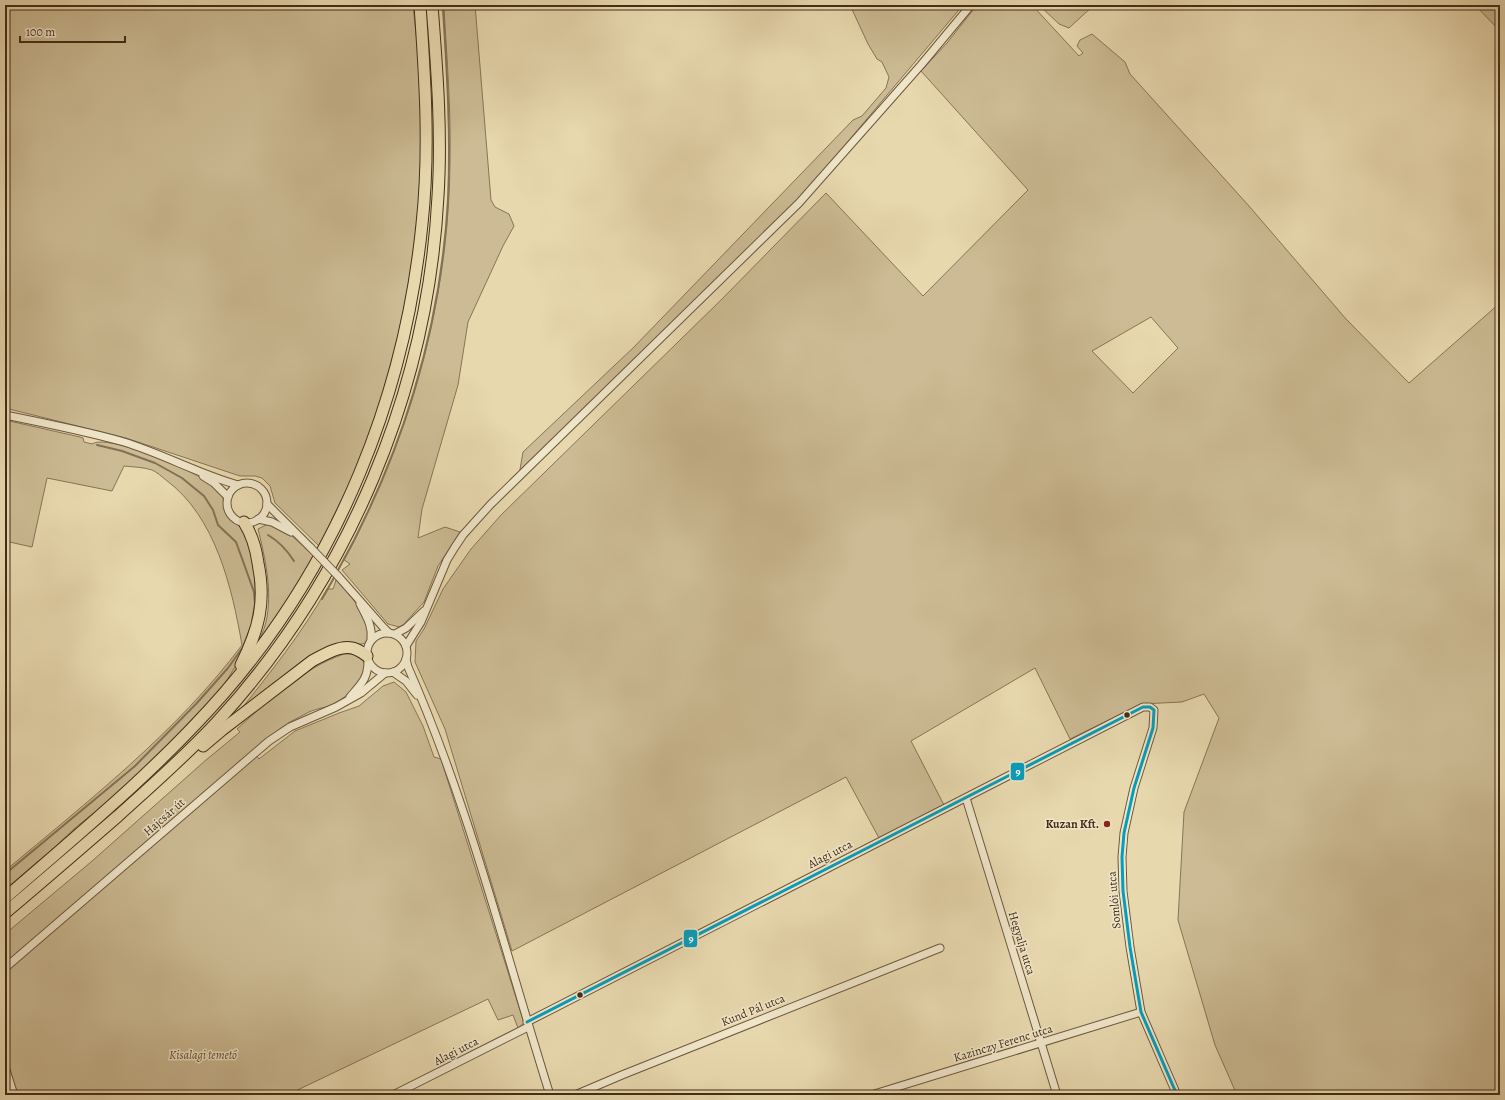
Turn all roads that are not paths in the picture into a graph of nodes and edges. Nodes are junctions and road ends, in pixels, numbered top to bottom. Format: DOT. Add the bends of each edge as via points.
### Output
graph roads {
  1 [pos="420,5"];
  2 [pos="432,5"];
  3 [pos="971,5"];
  4 [pos="5,415"];
  5 [pos="192,470"];
  6 [pos="238,485"];
  7 [pos="228,497"];
  8 [pos="267,504"];
  9 [pos="258,519"];
  10 [pos="244,522"];
  11 [pos="296,535"];
  12 [pos="355,595"];
  13 [pos="429,605"];
  14 [pos="392,633"];
  15 [pos="371,640"];
  16 [pos="406,646"];
  17 [pos="367,659"];
  18 [pos="406,659"];
  19 [pos="393,672"];
  20 [pos="385,673"];
  21 [pos="232,683"];
  22 [pos="347,700"];
  23 [pos="1143,707"];
  24 [pos="425,709"];
  25 [pos="170,770"];
  26 [pos="966,798"];
  27 [pos="5,898"];
  28 [pos="5,914"];
  29 [pos="940,948"];
  30 [pos="5,968"];
  31 [pos="1141,1012"];
  32 [pos="528,1024"];
  33 [pos="1041,1043"];
  34 [pos="5,1067"];
  35 [pos="14,1095"];
  36 [pos="393,1095"];
  37 [pos="550,1095"];
  38 [pos="575,1095"];
  39 [pos="871,1095"];
  40 [pos="1057,1095"];
  41 [pos="1176,1095"];
  1 -- 21 [label="highway" via="426,107 423,222 409,313 396,369 367,457 331,535 295,598"];
  2 -- 25 [label="highway" via="439,106 436,223 421,325 397,416 363,502 307,605 272,656 236,700"];
  3 -- 13 [label="street" via="799,203 490,505 463,535 447,560"];
  4 -- 5 [label="street" via="125,442"];
  5 -- 6 [label="street"];
  5 -- 7 [label="street" via="214,483"];
  6 -- 7 [label="street"];
  6 -- 8 [label="street" via="248,483 258,486 265,494"];
  7 -- 10 [label="street" via="228,510 232,516"];
  8 -- 9 [label="street" via="266,510"];
  8 -- 11 [label="street"];
  9 -- 10 [label="street" via="254,522"];
  9 -- 11 [label="street" via="272,522"];
  10 -- 21 [label="highway" via="251,533 256,550 262,604 253,641"];
  11 -- 12 [label="street, bridge"];
  12 -- 14 [label="street"];
  12 -- 15 [label="street" via="371,626"];
  13 -- 14 [label="street" via="406,628"];
  13 -- 16 [label="street"];
  14 -- 15 [label="street" via="382,633"];
  14 -- 16 [label="street"];
  15 -- 17 [label="street" via="366,650"];
  16 -- 18 [label="street"];
  17 -- 20 [label="street" via="372,667"];
  17 -- 22 [label="street, Hajcsár út" via="368,672"];
  17 -- 25 [label="highway" via="361,652 343,648 312,661"];
  18 -- 19 [label="street"];
  18 -- 24 [label="street"];
  19 -- 20 [label="street"];
  19 -- 24 [label="street" via="406,680"];
  20 -- 22 [label="street, Hajcsár út" via="361,693"];
  21 -- 27 [label="highway" via="133,786"];
  22 -- 30 [label="street, Hajcsár út" via="290,727 269,741"];
  23 -- 26 [label="street, Alagi utca"];
  23 -- 31 [label="street, Somlói utca" via="1154,710 1153,728 1134,788 1124,833 1122,856 1123,891"];
  24 -- 32 [label="street" via="482,870"];
  25 -- 28 [label="highway"];
  26 -- 32 [label="street, Alagi utca"];
  26 -- 33 [label="street, Hegyalja utca"];
  29 -- 38 [label="street, Kund Pál utca"];
  31 -- 33 [label="street, Kazinczy Ferenc utca"];
  31 -- 41 [label="street, Somlói utca"];
  32 -- 36 [label="street, Alagi utca"];
  32 -- 37 [label="street"];
  33 -- 39 [label="street, Kazinczy Ferenc utca"];
  33 -- 40 [label="street, Hegyalja utca"];
  34 -- 35 [label="street"];
}
